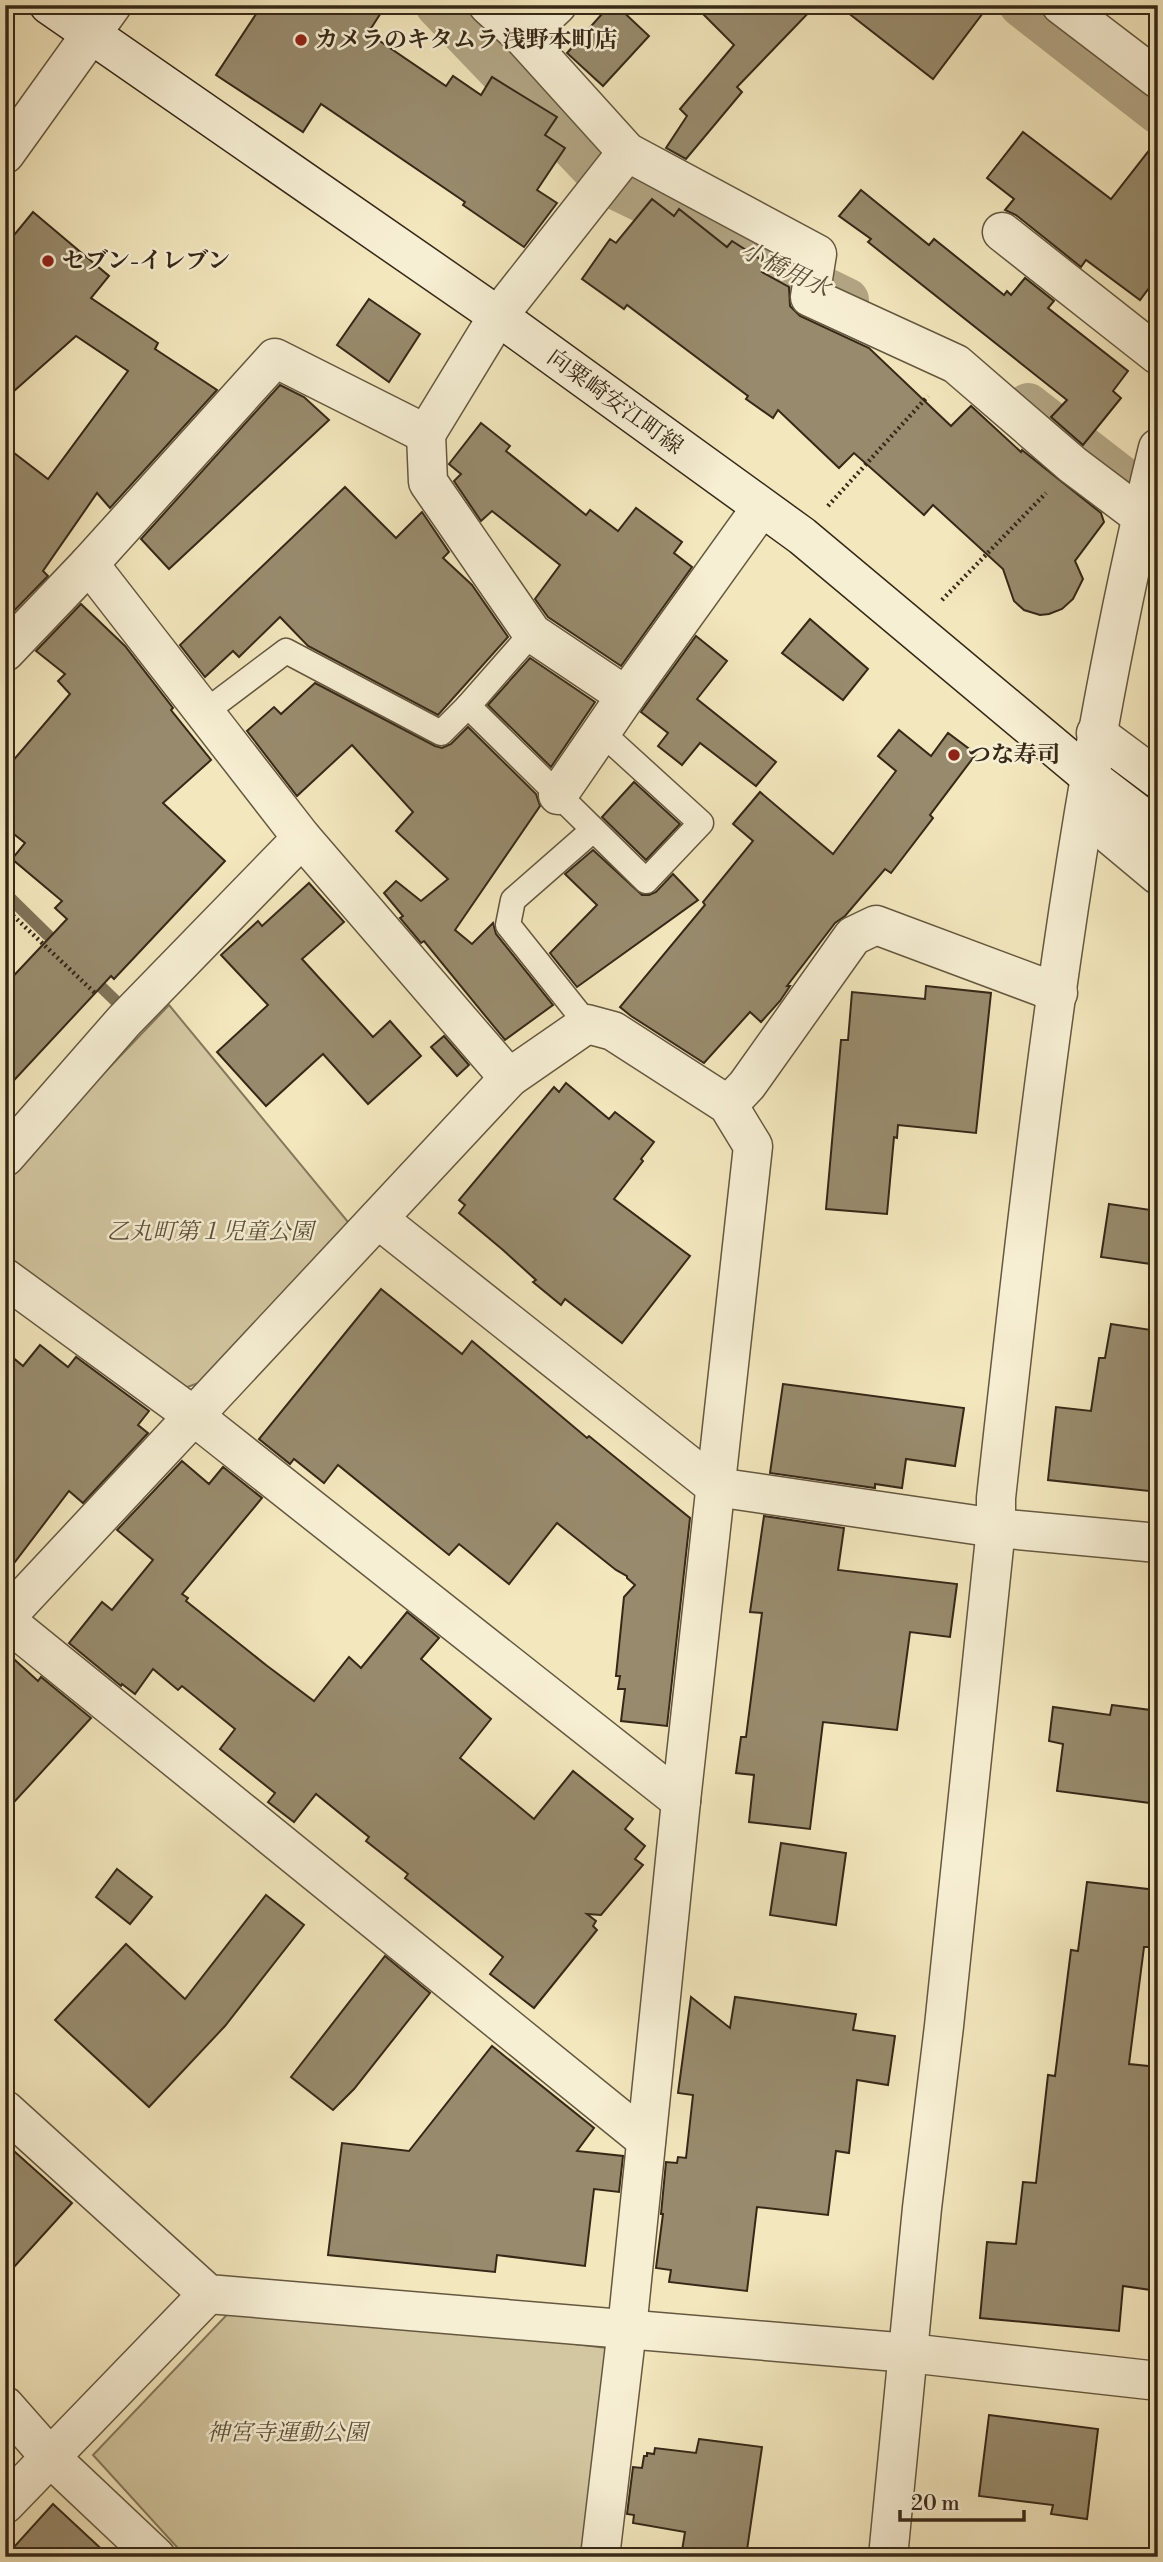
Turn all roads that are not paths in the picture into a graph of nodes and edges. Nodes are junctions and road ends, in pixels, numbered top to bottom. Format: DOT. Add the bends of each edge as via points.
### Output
graph roads {
  1 [pos="49,5"];
  2 [pos="488,5"];
  3 [pos="557,5"];
  4 [pos="1060,5"];
  5 [pos="102,20"];
  6 [pos="523,37"];
  7 [pos="1158,79"];
  8 [pos="627,152"];
  9 [pos="5,155"];
  10 [pos="1002,232"];
  11 [pos="498,316"];
  12 [pos="1158,355"];
  13 [pos="426,433"];
  14 [pos="1158,448"];
  15 [pos="761,508"];
  16 [pos="1149,523"];
  17 [pos="89,564"];
  18 [pos="532,633"];
  19 [pos="5,652"];
  20 [pos="626,696"];
  21 [pos="468,706"];
  22 [pos="205,712"];
  23 [pos="601,732"];
  24 [pos="1096,733"];
  25 [pos="1090,777"];
  26 [pos="1158,779"];
  27 [pos="558,795"];
  28 [pos="1084,814"];
  29 [pos="1158,828"];
  30 [pos="593,830"];
  31 [pos="302,838"];
  32 [pos="1158,876"];
  33 [pos="1058,993"];
  34 [pos="587,1024"];
  35 [pos="509,1078"];
  36 [pos="728,1105"];
  37 [pos="5,1157"];
  38 [pos="378,1219"];
  39 [pos="5,1278"];
  40 [pos="195,1417"];
  41 [pos="716,1487"];
  42 [pos="996,1528"];
  43 [pos="1158,1543"];
  44 [pos="5,1619"];
  45 [pos="681,1801"];
  46 [pos="5,2110"];
  47 [pos="646,2140"];
  48 [pos="208,2294"];
  49 [pos="627,2329"];
  50 [pos="909,2353"];
  51 [pos="1158,2381"];
  52 [pos="5,2406"];
  53 [pos="50,2457"];
  54 [pos="5,2504"];
  55 [pos="156,2557"];
  56 [pos="600,2557"];
  57 [pos="888,2557"];
  1 -- 5 [label="street, 向粟崎安江町線"];
  2 -- 6 [label="street"];
  3 -- 6 [label="street"];
  4 -- 7 [label="street"];
  5 -- 9 [label="street"];
  5 -- 11 [label="street, 向粟崎安江町線"];
  6 -- 8 [label="street"];
  8 -- 11 [label="street"];
  8 -- 16 [label="street" via="817,254 810,296 956,364 1073,465"];
  10 -- 12 [label="street"];
  11 -- 13 [label="street"];
  11 -- 15 [label="street, 向粟崎安江町線"];
  13 -- 17 [label="street" via="275,358"];
  13 -- 18 [label="street" via="428,482"];
  14 -- 16 [label="street"];
  15 -- 20 [label="street"];
  15 -- 25 [label="street, 向粟崎安江町線" via="802,536"];
  16 -- 24 [label="street"];
  17 -- 19 [label="street"];
  17 -- 22 [label="street"];
  18 -- 20 [label="street"];
  18 -- 21 [label="lane"];
  20 -- 23 [label="street"];
  21 -- 22 [label="lane" via="441,733 286,651"];
  21 -- 27 [label="lane"];
  22 -- 31 [label="street"];
  23 -- 27 [label="street"];
  23 -- 30 [label="lane" via="701,823 646,881"];
  24 -- 25 [label="street"];
  24 -- 26 [label="street"];
  25 -- 28 [label="street"];
  25 -- 29 [label="street, 向粟崎安江町線"];
  27 -- 30 [label="lane"];
  28 -- 32 [label="street"];
  28 -- 33 [label="street"];
  30 -- 34 [label="lane" via="513,900 508,925"];
  31 -- 35 [label="street"];
  31 -- 37 [label="street" via="124,1021"];
  33 -- 36 [label="street" via="876,925 853,936"];
  33 -- 42 [label="street" via="1031,1178"];
  34 -- 35 [label="street"];
  34 -- 36 [label="street" via="613,1031"];
  35 -- 38 [label="street"];
  36 -- 41 [label="street" via="753,1146"];
  38 -- 40 [label="street"];
  38 -- 41 [label="street"];
  39 -- 40 [label="street"];
  40 -- 44 [label="street"];
  40 -- 45 [label="street"];
  41 -- 42 [label="street"];
  41 -- 45 [label="street"];
  42 -- 43 [label="street"];
  42 -- 50 [label="street"];
  44 -- 47 [label="street"];
  45 -- 47 [label="street"];
  46 -- 48 [label="street"];
  47 -- 49 [label="street"];
  48 -- 49 [label="street"];
  48 -- 53 [label="street"];
  49 -- 50 [label="street"];
  49 -- 56 [label="street"];
  50 -- 51 [label="street"];
  50 -- 57 [label="street"];
  52 -- 53 [label="street"];
  53 -- 54 [label="street"];
  53 -- 55 [label="street"];
}
